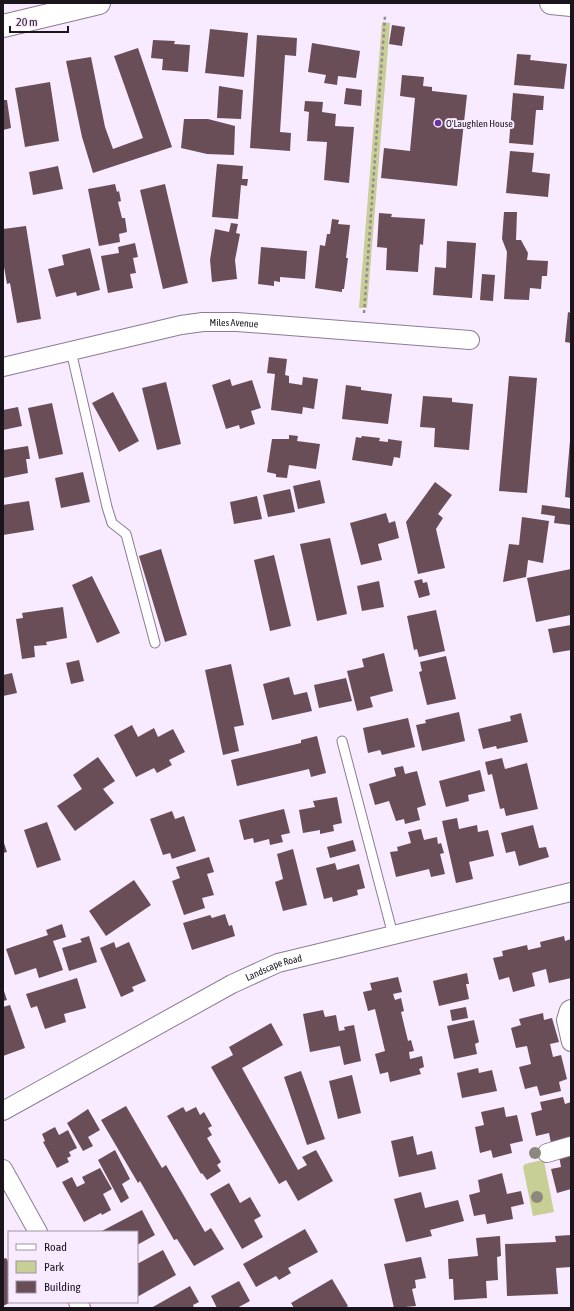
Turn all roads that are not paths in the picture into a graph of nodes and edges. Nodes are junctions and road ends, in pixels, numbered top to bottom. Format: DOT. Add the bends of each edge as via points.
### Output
graph roads {
  1 [pos="99,3"];
  2 [pos="551,3"];
  3 [pos="571,5"];
  4 [pos="3,26"];
  5 [pos="470,340"];
  6 [pos="71,351"];
  7 [pos="3,367"];
  8 [pos="155,643"];
  9 [pos="342,741"];
  10 [pos="571,892"];
  11 [pos="393,935"];
  12 [pos="571,1009"];
  13 [pos="571,1042"];
  14 [pos="3,1110"];
  15 [pos="571,1146"];
  16 [pos="547,1153"];
  17 [pos="3,1169"];
  18 [pos="37,1231"];
  1 -- 4 [label="main road"];
  2 -- 3 [label="main road"];
  5 -- 6 [label="street, Miles Avenue" via="237,322 203,322"];
  6 -- 7 [label="street, Miles Avenue"];
  6 -- 8 [label="lane" via="107,507 112,523 126,534"];
  9 -- 11 [label="lane"];
  10 -- 11 [label="street, Landscape Road"];
  11 -- 14 [label="street, Landscape Road" via="278,963 257,971"];
  12 -- 13 [label="street" via="566,1020"];
  15 -- 16 [label="street"];
  17 -- 18 [label="street"];
}
